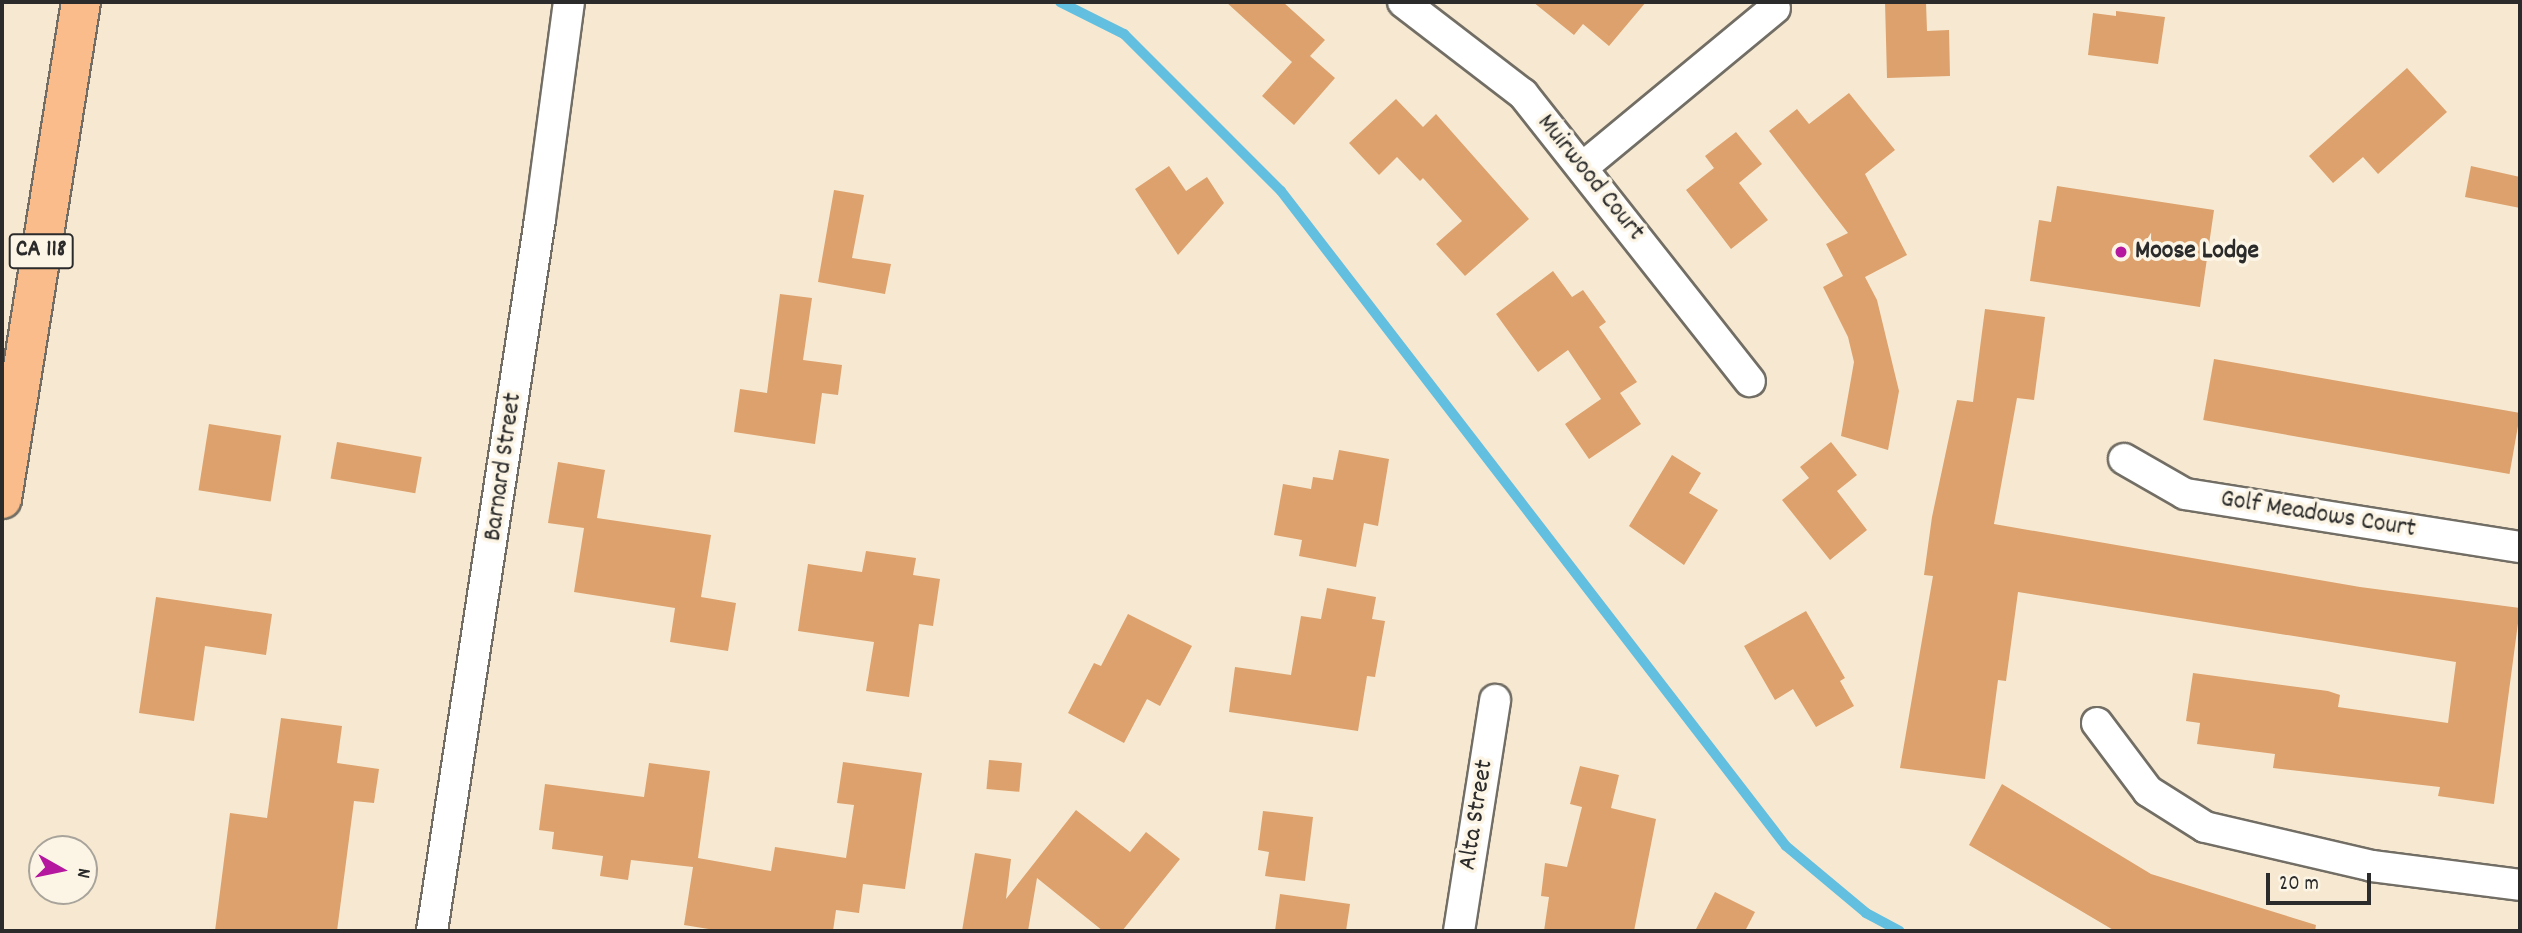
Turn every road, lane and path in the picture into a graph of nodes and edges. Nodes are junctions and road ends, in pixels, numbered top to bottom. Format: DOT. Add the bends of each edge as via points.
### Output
graph roads {
  1 [pos="81,2"];
  2 [pos="569,2"];
  3 [pos="1403,2"];
  4 [pos="1775,8"];
  5 [pos="1583,167"];
  6 [pos="1750,381"];
  7 [pos="2123,458"];
  8 [pos="2,499"];
  9 [pos="2520,547"];
  10 [pos="1495,700"];
  11 [pos="2097,723"];
  12 [pos="2520,885"];
  13 [pos="432,931"];
  14 [pos="1459,931"];
  1 -- 8 [label="highway, CA 118"];
  2 -- 13 [label="street, Barnard Street"];
  3 -- 5 [label="street, Muirwood Court" via="1523,94"];
  4 -- 5 [label="street"];
  5 -- 6 [label="street, Muirwood Court"];
  7 -- 9 [label="street, Golf Meadows Court" via="2185,494"];
  10 -- 14 [label="street, Alta Street"];
  11 -- 12 [label="street" via="2148,791 2205,827 2372,866"];
}
